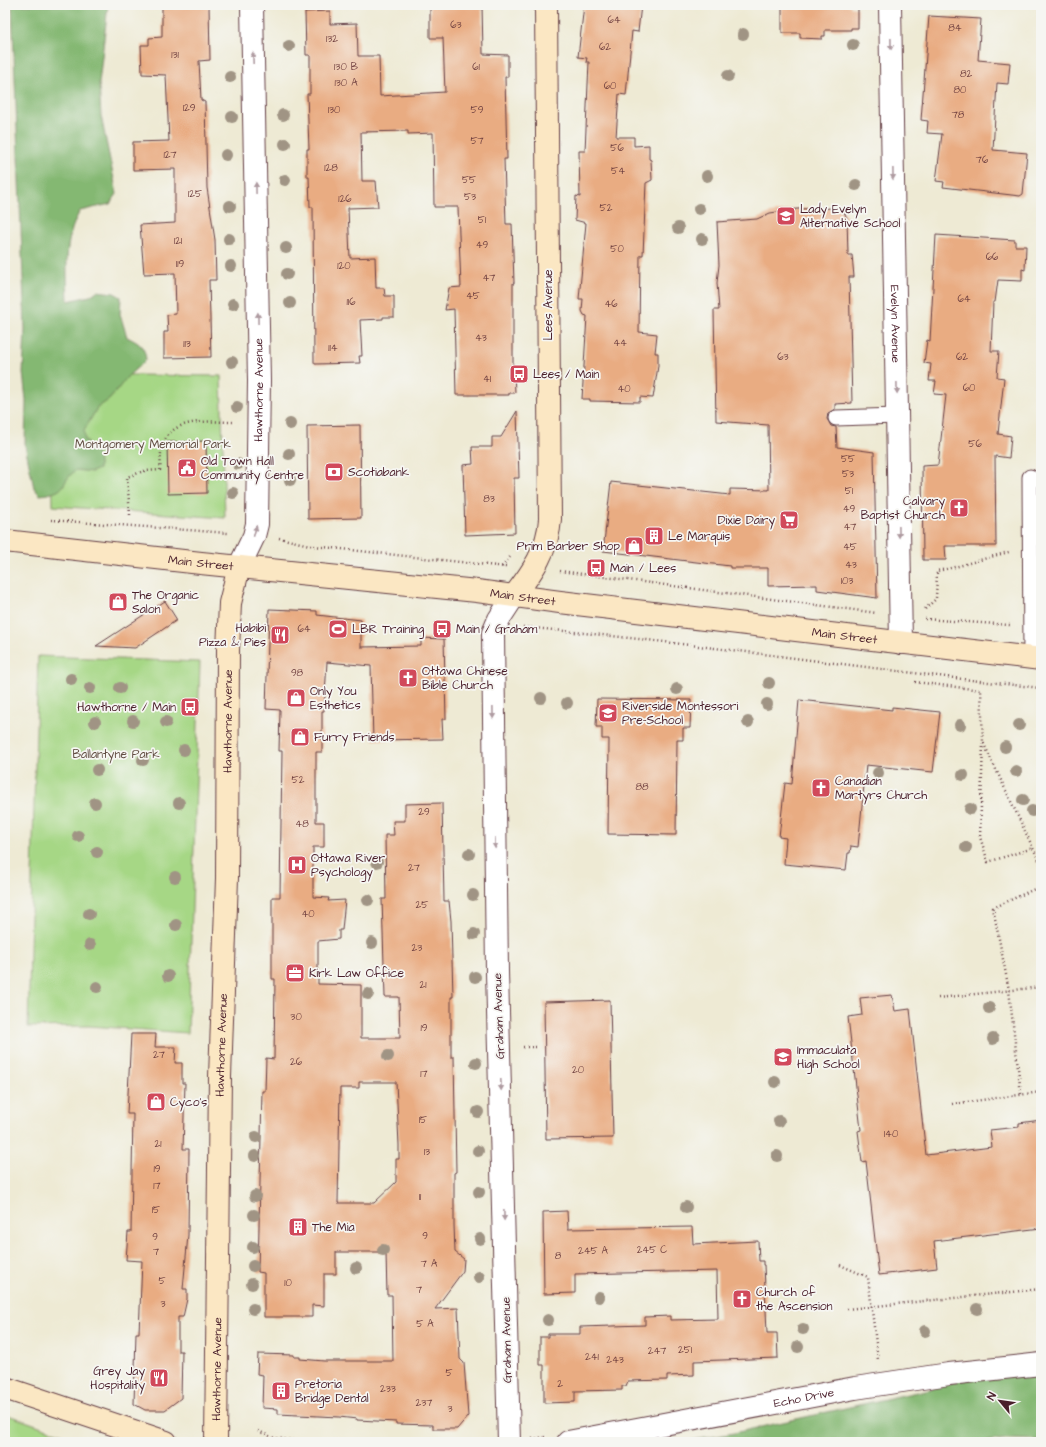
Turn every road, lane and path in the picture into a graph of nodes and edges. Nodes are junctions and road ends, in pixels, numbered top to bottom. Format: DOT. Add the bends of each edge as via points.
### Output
graph roads {
  1 [pos="252,5"];
  2 [pos="546,5"];
  3 [pos="890,5"];
  4 [pos="897,416"];
  5 [pos="836,418"];
  6 [pos="236,422"];
  7 [pos="1030,477"];
  8 [pos="130,515"];
  9 [pos="5,541"];
  10 [pos="1030,547"];
  11 [pos="239,567"];
  12 [pos="534,569"];
  13 [pos="514,596"];
  14 [pos="925,609"];
  15 [pos="871,612"];
  16 [pos="930,619"];
  17 [pos="1032,626"];
  18 [pos="521,627"];
  19 [pos="901,643"];
  20 [pos="1036,659"];
  21 [pos="915,682"];
  22 [pos="1041,688"];
  23 [pos="983,742"];
  24 [pos="1033,848"];
  25 [pos="1041,866"];
  26 [pos="1041,886"];
  27 [pos="1041,987"];
  28 [pos="1009,990"];
  29 [pos="938,998"];
  30 [pos="540,1047"];
  31 [pos="518,1048"];
  32 [pos="1041,1092"];
  33 [pos="1021,1094"];
  34 [pos="952,1104"];
  35 [pos="840,1265"];
  36 [pos="1041,1290"];
  37 [pos="872,1307"];
  38 [pos="847,1309"];
  39 [pos="878,1361"];
  40 [pos="1041,1364"];
  41 [pos="5,1388"];
  42 [pos="258,1431"];
  43 [pos="166,1442"];
  44 [pos="216,1442"];
  45 [pos="310,1442"];
  46 [pos="509,1442"];
  47 [pos="568,1442"];
  11 -- 1 [label="street, Hawthorne Avenue, one-way" via="254,536 257,516 259,381"];
  2 -- 12 [label="main road, Lees Avenue" via="550,519 547,542"];
  3 -- 4 [label="street, Evelyn Avenue, one-way"];
  4 -- 5 [label="lane"];
  4 -- 19 [label="street, Evelyn Avenue, one-way"];
  6 -- 8 [label="path" via="182,424 169,432 162,447 160,470 144,471 127,477"];
  7 -- 10 [label="lane"];
  9 -- 11 [label="main road, Main Street"];
  10 -- 14 [label="path" via="937,571 936,599"];
  10 -- 17 [label="lane"];
  11 -- 13 [label="main road, Main Street"];
  11 -- 44 [label="main road, Hawthorne Avenue" via="230,603 228,650 227,878 220,1077"];
  12 -- 13 [label="main road, Lees Avenue"];
  12 -- 15 [label="path"];
  13 -- 19 [label="main road, Main Street"];
  13 -- 46 [label="street, Graham Avenue, one-way" via="493,633 497,972"];
  16 -- 17 [label="path"];
  17 -- 20 [label="lane"];
  18 -- 22 [label="path" via="738,650"];
  19 -- 20 [label="main road, Main Street"];
  21 -- 23 [label="path" via="981,690"];
  23 -- 24 [label="path"];
  23 -- 24 [label="path" via="980,837 988,862"];
  24 -- 25 [label="path"];
  26 -- 28 [label="path" via="994,908"];
  27 -- 28 [label="path"];
  28 -- 29 [label="path"];
  28 -- 33 [label="path"];
  30 -- 31 [label="path"];
  32 -- 33 [label="path"];
  33 -- 34 [label="path"];
  35 -- 37 [label="path" via="868,1277"];
  36 -- 37 [label="path"];
  37 -- 38 [label="path"];
  37 -- 39 [label="path"];
  40 -- 47 [label="street, Echo Drive" via="855,1388"];
  41 -- 43 [label="main road"];
  42 -- 45 [label="path" via="274,1438"];
}
